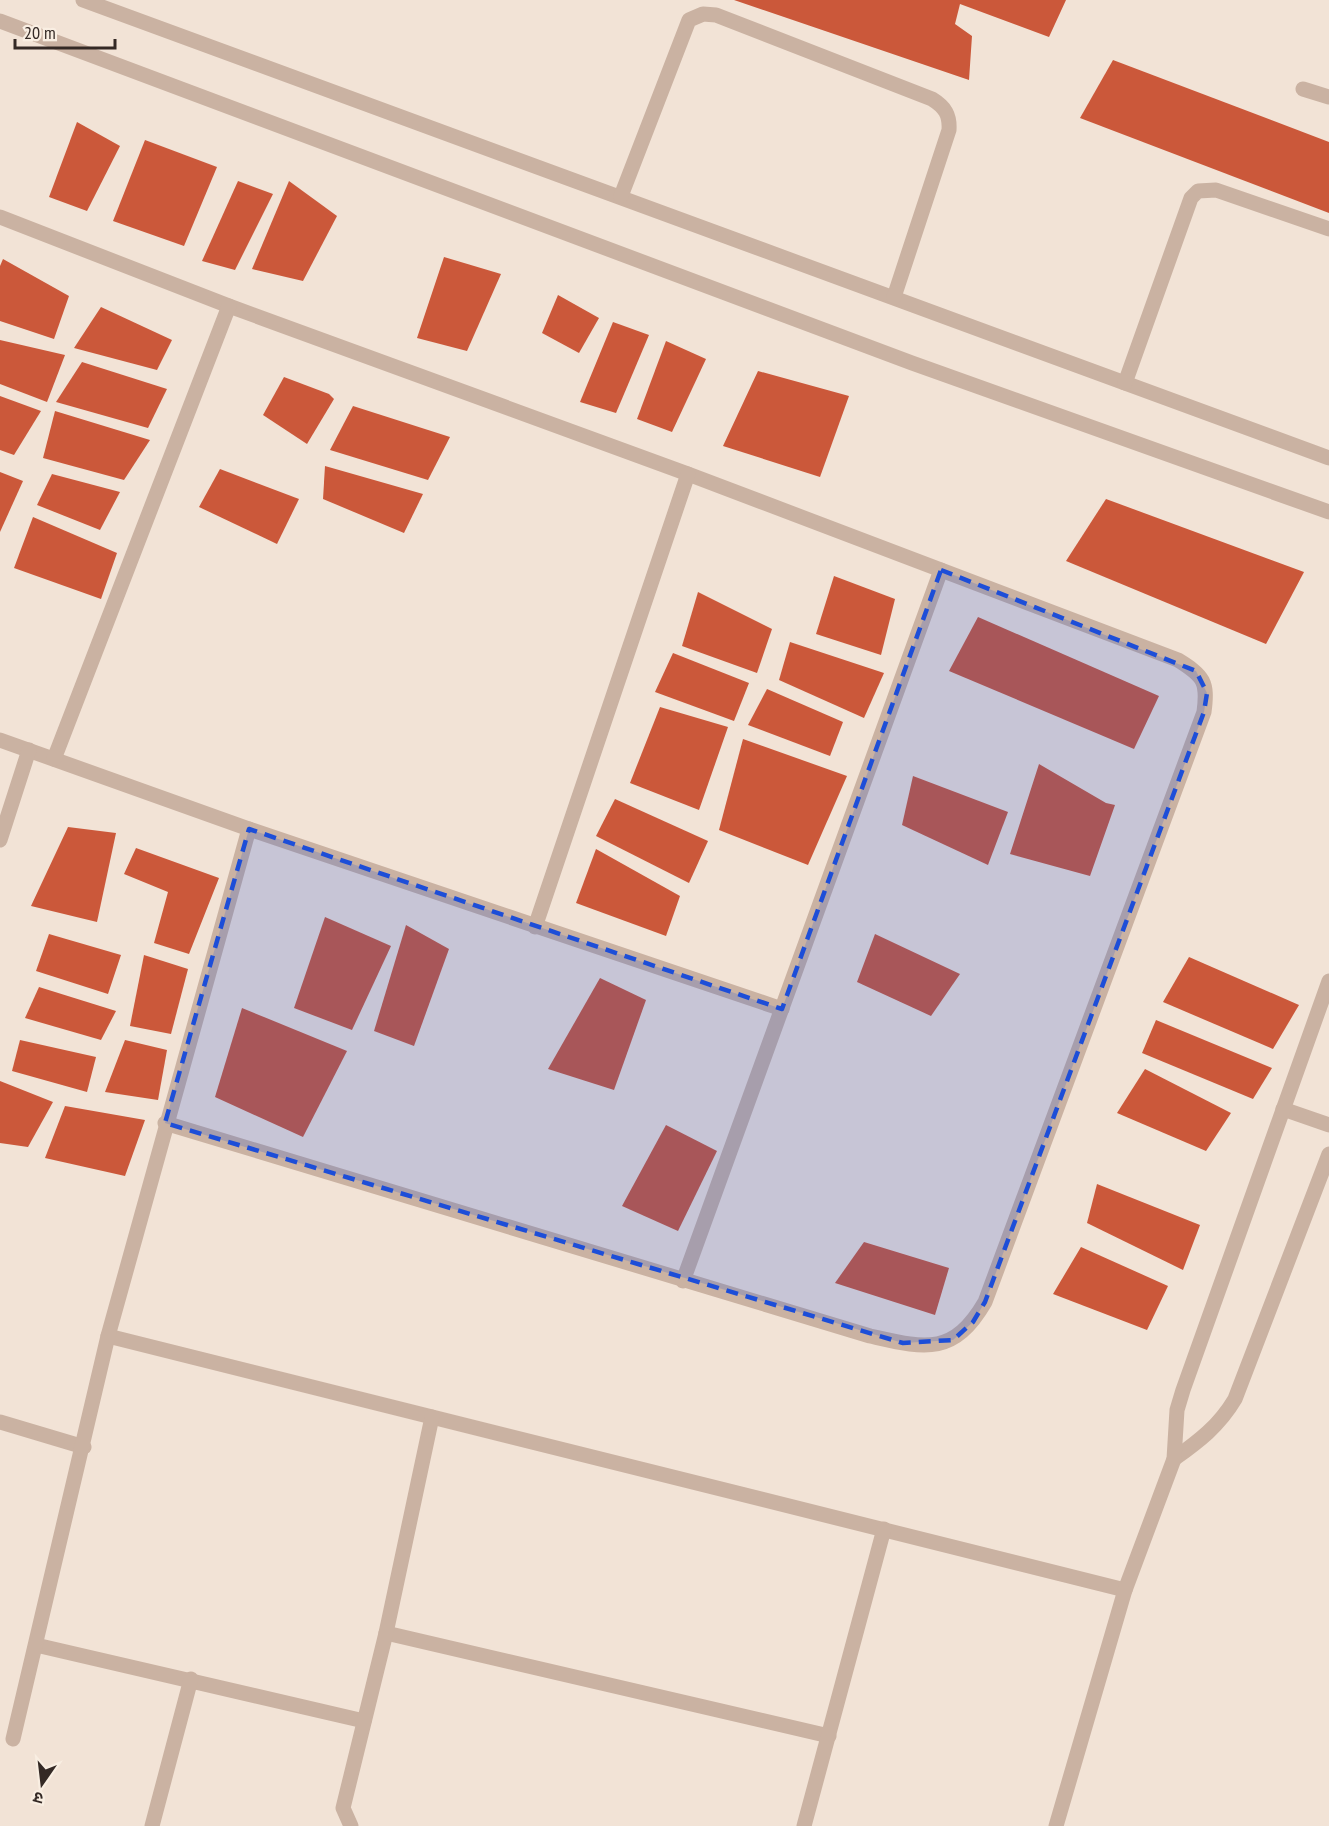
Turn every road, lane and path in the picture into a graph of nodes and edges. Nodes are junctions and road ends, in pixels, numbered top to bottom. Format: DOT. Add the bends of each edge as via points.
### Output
graph roads {
  1 [pos="83,0"];
  2 [pos="0,21"];
  3 [pos="1303,88"];
  4 [pos="1329,97"];
  5 [pos="621,196"];
  6 [pos="0,217"];
  7 [pos="1329,229"];
  8 [pos="894,297"];
  9 [pos="229,306"];
  10 [pos="1125,383"];
  11 [pos="1329,458"];
  12 [pos="688,474"];
  13 [pos="1329,512"];
  14 [pos="941,570"];
  15 [pos="0,740"];
  16 [pos="29,750"];
  17 [pos="54,759"];
  18 [pos="249,829"];
  19 [pos="0,840"];
  20 [pos="535,927"];
  21 [pos="1329,981"];
  22 [pos="782,1009"];
  23 [pos="1283,1109"];
  24 [pos="165,1123"];
  25 [pos="1329,1125"];
  26 [pos="1329,1154"];
  27 [pos="683,1281"];
  28 [pos="108,1336"];
  29 [pos="432,1417"];
  30 [pos="0,1422"];
  31 [pos="84,1447"];
  32 [pos="1174,1459"];
  33 [pos="884,1529"];
  34 [pos="1125,1590"];
  35 [pos="386,1633"];
  36 [pos="36,1645"];
  37 [pos="191,1679"];
  38 [pos="364,1721"];
  39 [pos="829,1736"];
  40 [pos="13,1739"];
  41 [pos="152,1826"];
  42 [pos="351,1826"];
  43 [pos="804,1826"];
  44 [pos="1056,1826"];
  1 -- 5 [label="street"];
  2 -- 13 [label="street" via="912,363"];
  3 -- 4 [label="street"];
  5 -- 8 [label="street"];
  5 -- 8 [label="street" via="689,20 703,14 716,15 932,99 946,110 949,130"];
  6 -- 9 [label="street"];
  7 -- 10 [label="street" via="1216,190 1198,191 1191,198"];
  8 -- 10 [label="street"];
  9 -- 12 [label="street"];
  9 -- 17 [label="street"];
  10 -- 11 [label="street"];
  12 -- 14 [label="street"];
  12 -- 20 [label="street"];
  14 -- 22 [label="street"];
  14 -- 27 [label="street" via="1178,660 1196,670 1204,681 1204,712 989,1291 973,1322 953,1340 928,1346 903,1343"];
  15 -- 16 [label="street"];
  16 -- 17 [label="street"];
  16 -- 19 [label="street"];
  17 -- 18 [label="street"];
  18 -- 20 [label="street"];
  18 -- 24 [label="street"];
  20 -- 22 [label="street"];
  21 -- 23 [label="street"];
  22 -- 27 [label="street"];
  23 -- 25 [label="street"];
  23 -- 32 [label="street" via="1183,1390 1177,1410"];
  24 -- 27 [label="street"];
  24 -- 28 [label="street"];
  26 -- 32 [label="street" via="1235,1399 1224,1419"];
  28 -- 29 [label="street"];
  28 -- 31 [label="street"];
  29 -- 33 [label="street"];
  29 -- 35 [label="street"];
  30 -- 31 [label="street"];
  31 -- 36 [label="street"];
  32 -- 34 [label="street"];
  33 -- 34 [label="street"];
  33 -- 39 [label="street"];
  34 -- 44 [label="street"];
  35 -- 38 [label="street"];
  35 -- 39 [label="street"];
  36 -- 37 [label="street"];
  36 -- 40 [label="street"];
  37 -- 38 [label="street"];
  37 -- 41 [label="street"];
  38 -- 42 [label="street" via="343,1808"];
  39 -- 43 [label="street"];
}
